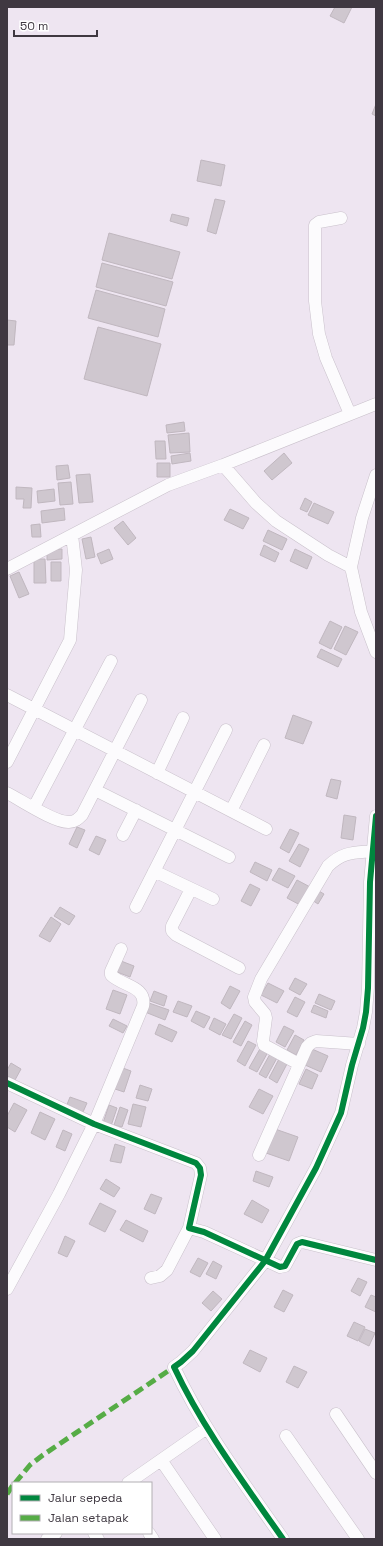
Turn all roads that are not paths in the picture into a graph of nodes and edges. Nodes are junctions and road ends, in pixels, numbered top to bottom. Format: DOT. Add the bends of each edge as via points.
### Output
graph roads {
  1 [pos="341,218"];
  2 [pos="376,404"];
  3 [pos="350,414"];
  4 [pos="223,465"];
  5 [pos="376,475"];
  6 [pos="72,535"];
  7 [pos="351,567"];
  8 [pos="7,570"];
  9 [pos="376,652"];
  10 [pos="110,661"];
  11 [pos="7,695"];
  12 [pos="141,700"];
  13 [pos="34,709"];
  14 [pos="183,718"];
  15 [pos="74,730"];
  16 [pos="226,730"];
  17 [pos="264,745"];
  18 [pos="115,751"];
  19 [pos="7,762"];
  20 [pos="157,773"];
  21 [pos="95,790"];
  22 [pos="195,792"];
  23 [pos="7,793"];
  24 [pos="34,808"];
  25 [pos="136,810"];
  26 [pos="231,811"];
  27 [pos="376,816"];
  28 [pos="266,829"];
  29 [pos="175,830"];
  30 [pos="123,835"];
  31 [pos="374,851"];
  32 [pos="229,857"];
  33 [pos="154,871"];
  34 [pos="190,889"];
  35 [pos="212,899"];
  36 [pos="373,904"];
  37 [pos="136,907"];
  38 [pos="121,949"];
  39 [pos="239,968"];
  40 [pos="359,1044"];
  41 [pos="299,1064"];
  42 [pos="7,1083"];
  43 [pos="94,1124"];
  44 [pos="259,1155"];
  45 [pos="189,1228"];
  46 [pos="376,1260"];
  47 [pos="265,1261"];
  48 [pos="151,1278"];
  49 [pos="7,1289"];
  50 [pos="336,1414"];
  51 [pos="207,1428"];
  52 [pos="286,1436"];
  53 [pos="161,1460"];
  54 [pos="376,1473"];
  55 [pos="129,1482"];
  56 [pos="215,1539"];
  57 [pos="283,1539"];
  58 [pos="358,1539"];
  1 -- 3 [label="street" via="318,222 315,225 315,301 319,334 326,358"];
  2 -- 3 [label="street"];
  3 -- 4 [label="street"];
  4 -- 6 [label="street" via="168,485"];
  4 -- 7 [label="street" via="256,503 276,521"];
  5 -- 7 [label="street" via="362,518"];
  6 -- 8 [label="street"];
  6 -- 13 [label="street" via="76,570 70,640"];
  7 -- 9 [label="street" via="361,612"];
  10 -- 15 [label="street"];
  11 -- 13 [label="street"];
  12 -- 18 [label="street"];
  13 -- 15 [label="street"];
  13 -- 19 [label="street"];
  14 -- 20 [label="street"];
  15 -- 18 [label="street"];
  15 -- 24 [label="street"];
  16 -- 22 [label="street"];
  17 -- 26 [label="street"];
  18 -- 20 [label="street"];
  18 -- 21 [label="street"];
  20 -- 22 [label="street"];
  21 -- 24 [label="street" via="82,815 70,823"];
  21 -- 25 [label="street"];
  22 -- 26 [label="street"];
  22 -- 29 [label="street"];
  23 -- 24 [label="street"];
  25 -- 29 [label="street"];
  25 -- 30 [label="street"];
  26 -- 28 [label="street"];
  27 -- 31 [label="street"];
  29 -- 32 [label="street"];
  29 -- 33 [label="street"];
  31 -- 36 [label="street" via="370,882"];
  31 -- 41 [label="street" via="345,854 328,866 261,979 254,997 265,1014 264,1044"];
  33 -- 34 [label="street"];
  33 -- 37 [label="street"];
  34 -- 35 [label="street"];
  34 -- 39 [label="street" via="172,931"];
  36 -- 40 [label="street" via="368,988"];
  38 -- 43 [label="street" via="111,975 141,992 144,1000"];
  40 -- 41 [label="street" via="316,1041 307,1047"];
  40 -- 47 [label="street" via="341,1113 316,1168"];
  41 -- 44 [label="street"];
  42 -- 43 [label="street"];
  43 -- 45 [label="street" via="196,1163 201,1175"];
  43 -- 49 [label="street"];
  45 -- 47 [label="street" via="204,1232"];
  45 -- 48 [label="street" via="167,1270 160,1276"];
  46 -- 47 [label="street" via="302,1242 297,1244 285,1266 280,1267"];
  47 -- 51 [label="street" via="193,1350 174,1367"];
  50 -- 54 [label="street"];
  51 -- 53 [label="street"];
  51 -- 57 [label="street"];
  52 -- 58 [label="street"];
  53 -- 55 [label="street"];
  53 -- 56 [label="street"];
}
